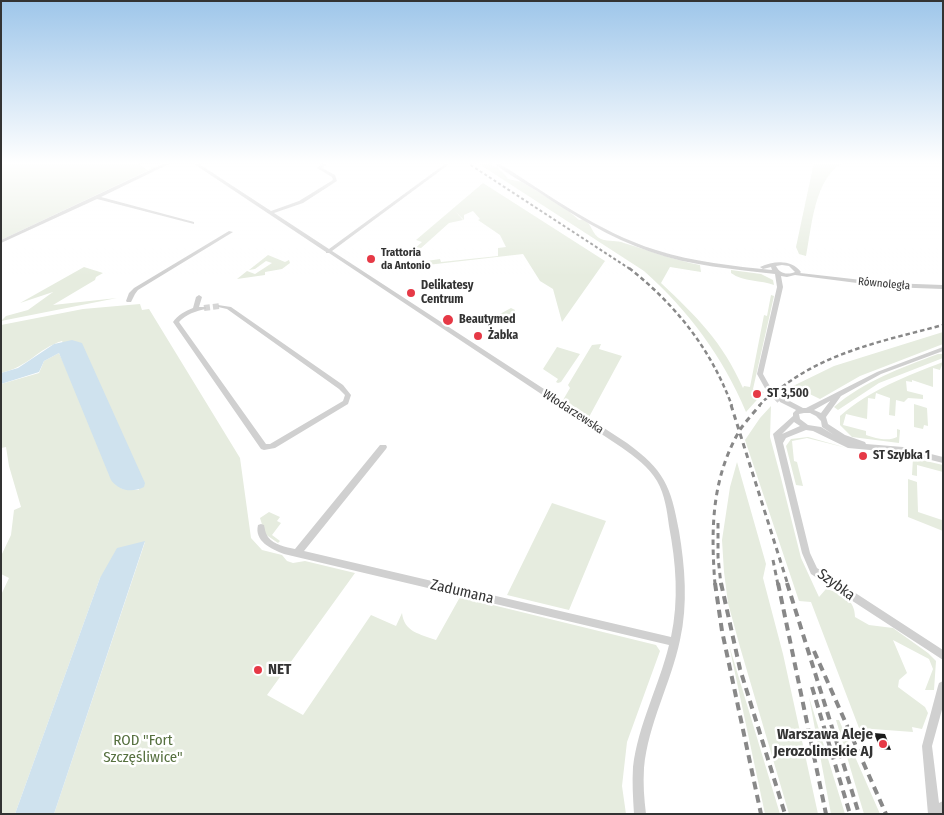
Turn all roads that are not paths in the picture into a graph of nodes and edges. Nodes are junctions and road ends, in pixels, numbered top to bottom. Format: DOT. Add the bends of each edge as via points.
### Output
graph roads {
  1 [pos="90,200"];
  2 [pos="107,200"];
  3 [pos="251,200"];
  4 [pos="304,200"];
  5 [pos="397,200"];
  6 [pos="557,200"];
  7 [pos="270,213"];
  8 [pos="192,223"];
  9 [pos="231,232"];
  10 [pos="1,242"];
  11 [pos="328,252"];
  12 [pos="776,271"];
  13 [pos="794,273"];
  14 [pos="943,286"];
  15 [pos="780,287"];
  16 [pos="198,297"];
  17 [pos="129,300"];
  18 [pos="220,306"];
  19 [pos="204,308"];
  20 [pos="196,309"];
  21 [pos="943,349"];
  22 [pos="769,390"];
  23 [pos="838,396"];
  24 [pos="781,400"];
  25 [pos="800,413"];
  26 [pos="822,417"];
  27 [pos="825,425"];
  28 [pos="806,427"];
  29 [pos="816,429"];
  30 [pos="779,444"];
  31 [pos="867,446"];
  32 [pos="383,448"];
  33 [pos="943,460"];
  34 [pos="261,527"];
  35 [pos="297,553"];
  36 [pos="675,642"];
  37 [pos="943,656"];
  38 [pos="943,686"];
  39 [pos="937,810"];
  40 [pos="640,814"];
  1 -- 10 [label="street"];
  2 -- 8 [label="street"];
  3 -- 7 [label="street, Włodarzewska"];
  4 -- 7 [label="street"];
  5 -- 11 [label="street"];
  6 -- 12 [label="street" via="637,245 688,260"];
  7 -- 11 [label="street, Włodarzewska"];
  9 -- 17 [label="street" via="136,289"];
  11 -- 36 [label="street, Włodarzewska" via="624,445 654,468 667,491 680,562 682,593"];
  12 -- 13 [label="street"];
  12 -- 13 [label="street" via="783,264"];
  12 -- 15 [label="street"];
  13 -- 14 [label="street, Równoległa" via="901,286"];
  13 -- 15 [label="street"];
  15 -- 22 [label="street" via="760,374"];
  16 -- 20 [label="street"];
  18 -- 20 [label="street" via="230,308 341,387 348,395 346,402 272,446 264,447 176,322"];
  19 -- 20 [label="street"];
  21 -- 23 [label="street" via="880,373"];
  23 -- 25 [label="street"];
  23 -- 26 [label="street"];
  24 -- 25 [label="street"];
  25 -- 26 [label="street"];
  25 -- 28 [label="street"];
  25 -- 30 [label="street" via="778,431"];
  26 -- 27 [label="street"];
  27 -- 29 [label="street"];
  27 -- 31 [label="street"];
  28 -- 29 [label="street"];
  28 -- 30 [label="street" via="782,436"];
  29 -- 31 [label="street" via="848,445"];
  30 -- 37 [label="street, Szybka" via="806,553 814,571"];
  31 -- 33 [label="street" via="906,450"];
  32 -- 35 [label="street"];
  34 -- 35 [label="street, Zadumana" via="261,534 268,543"];
  35 -- 36 [label="street, Zadumana"];
  36 -- 40 [label="street, Włodarzewska" via="641,747 637,787"];
  38 -- 39 [label="street" via="927,746"];
}
